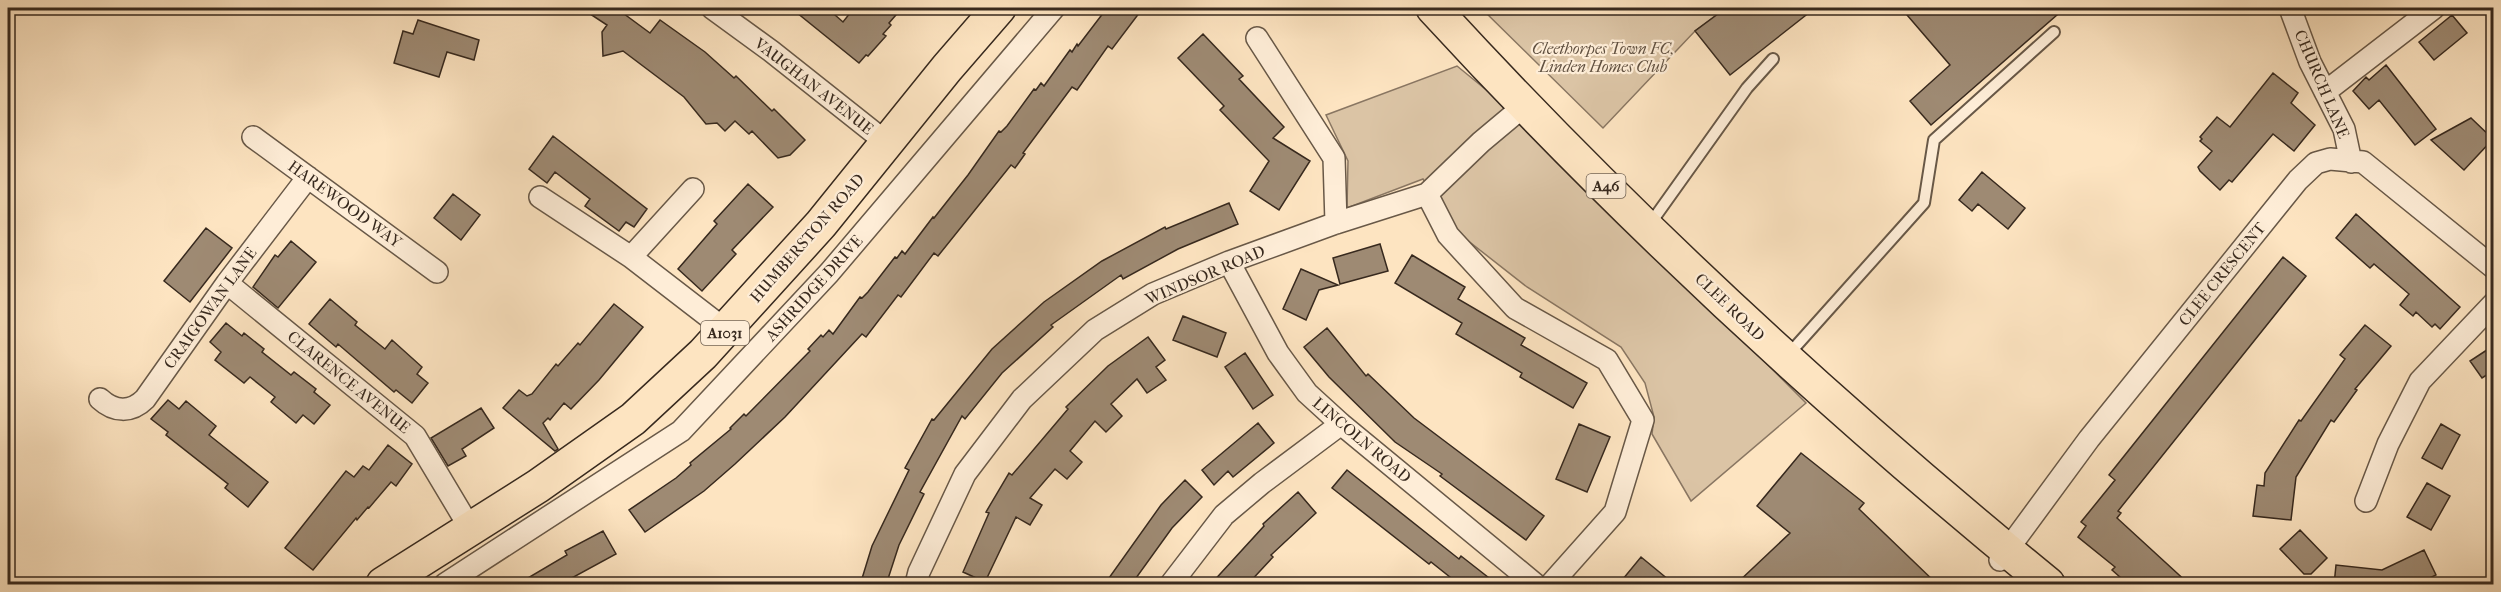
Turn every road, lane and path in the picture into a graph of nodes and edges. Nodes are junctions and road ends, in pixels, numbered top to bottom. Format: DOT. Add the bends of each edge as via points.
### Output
graph roads {
  1 [pos="712,8"];
  2 [pos="999,8"];
  3 [pos="1054,8"];
  4 [pos="1433,8"];
  5 [pos="2290,8"];
  6 [pos="2434,8"];
  7 [pos="2054,32"];
  8 [pos="1257,38"];
  9 [pos="1773,59"];
  10 [pos="2325,92"];
  11 [pos="1524,106"];
  12 [pos="253,136"];
  13 [pos="887,143"];
  14 [pos="2351,162"];
  15 [pos="308,177"];
  16 [pos="693,189"];
  17 [pos="1427,194"];
  18 [pos="540,196"];
  19 [pos="1336,223"];
  20 [pos="1648,227"];
  21 [pos="631,257"];
  22 [pos="1229,262"];
  23 [pos="2493,268"];
  24 [pos="437,272"];
  25 [pos="227,283"];
  26 [pos="2493,303"];
  27 [pos="726,331"];
  28 [pos="1784,359"];
  29 [pos="100,399"];
  30 [pos="1341,424"];
  31 [pos="2366,501"];
  32 [pos="470,528"];
  33 [pos="2004,556"];
  34 [pos="383,585"];
  35 [pos="445,585"];
  36 [pos="915,585"];
  37 [pos="1171,585"];
  38 [pos="1535,585"];
  39 [pos="1551,585"];
  40 [pos="2048,585"];
  1 -- 13 [label="street, VAUGHAN AVENUE"];
  2 -- 13 [label="main road, HUMBERSTON ROAD / A1031"];
  3 -- 35 [label="street, ASHRIDGE DRIVE" via="829,273 681,431"];
  4 -- 11 [label="main road, CLEE ROAD / A46"];
  5 -- 10 [label="street, CHURCH LANE"];
  6 -- 10 [label="street"];
  7 -- 28 [label="lane" via="1934,140 1924,203"];
  8 -- 19 [label="street" via="1334,158"];
  9 -- 20 [label="lane" via="1747,88"];
  10 -- 14 [label="street, CHURCH LANE" via="2344,129"];
  11 -- 17 [label="street, WINDSOR ROAD"];
  11 -- 20 [label="main road, CLEE ROAD / A46"];
  12 -- 15 [label="street, HAREWOOD WAY"];
  13 -- 27 [label="main road, HUMBERSTON ROAD / A1031"];
  14 -- 23 [label="street, CLEE CRESCENT" via="2363,162"];
  14 -- 33 [label="street, CLEE CRESCENT" via="2330,159 2316,163 2298,180 2089,439"];
  15 -- 24 [label="street, HAREWOOD WAY"];
  15 -- 25 [label="street, CRAIGOWAN LANE"];
  16 -- 21 [label="street"];
  17 -- 19 [label="street, WINDSOR ROAD"];
  17 -- 39 [label="street" via="1448,235 1515,308 1607,360 1643,420 1615,512"];
  18 -- 21 [label="street"];
  19 -- 22 [label="street, WINDSOR ROAD"];
  20 -- 28 [label="main road, CLEE ROAD / A46"];
  21 -- 27 [label="street"];
  22 -- 30 [label="street, LINCOLN ROAD" via="1278,353 1307,393"];
  22 -- 36 [label="street, WINDSOR ROAD" via="1153,294 1095,330 1022,399 965,474"];
  25 -- 29 [label="street, CRAIGOWAN LANE" via="139,405 122,410"];
  25 -- 32 [label="street, CLARENCE AVENUE" via="415,436"];
  26 -- 31 [label="street" via="2420,381 2388,444"];
  27 -- 32 [label="main road, HUMBERSTON ROAD / A1031" via="633,418 538,486"];
  28 -- 33 [label="main road, CLEE ROAD / A46"];
  30 -- 37 [label="street" via="1224,515"];
  30 -- 38 [label="street, LINCOLN ROAD"];
  32 -- 34 [label="main road, HUMBERSTON ROAD / A1031"];
  33 -- 40 [label="main road, CLEE ROAD / A46"];
}
